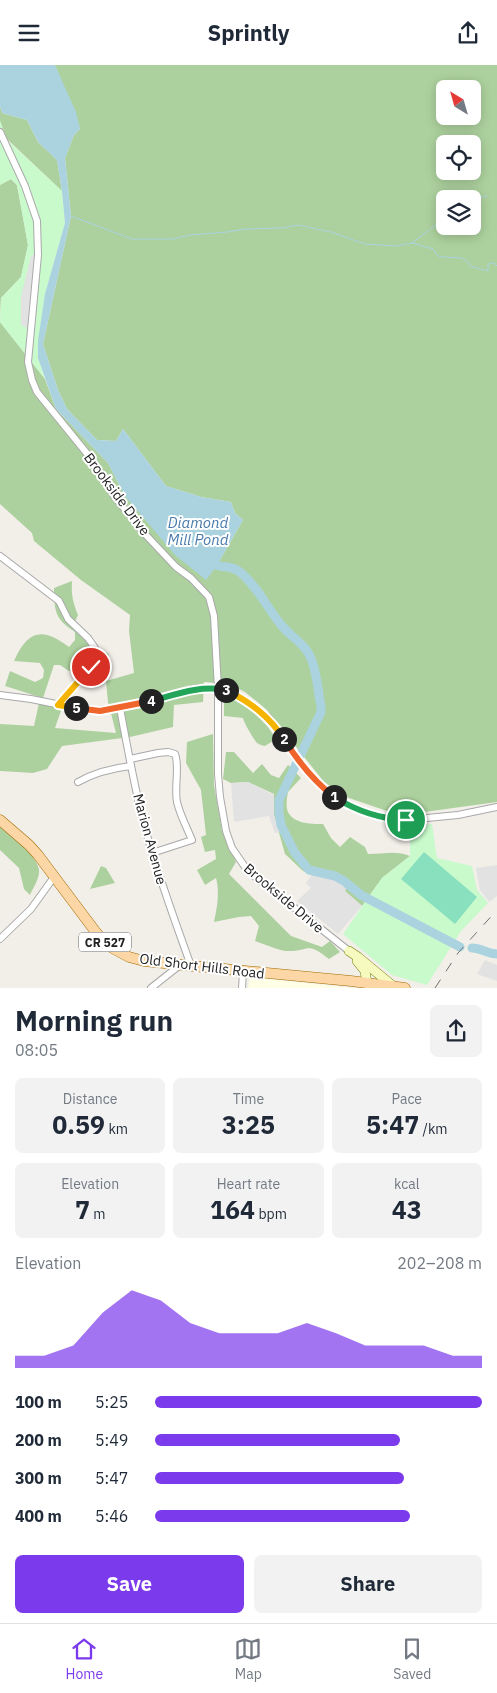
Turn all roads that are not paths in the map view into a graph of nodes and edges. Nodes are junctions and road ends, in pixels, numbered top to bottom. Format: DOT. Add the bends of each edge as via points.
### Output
graph roads {
  1 [pos="0,132"];
  2 [pos="0,556"];
  3 [pos="218,689"];
  4 [pos="0,695"];
  5 [pos="58,705"];
  6 [pos="120,708"];
  7 [pos="131,762"];
  8 [pos="78,782"];
  9 [pos="497,807"];
  10 [pos="0,820"];
  11 [pos="152,853"];
  12 [pos="54,877"];
  13 [pos="0,939"];
  14 [pos="349,951"];
  15 [pos="186,965"];
  16 [pos="372,969"];
  17 [pos="244,971"];
  18 [pos="370,983"];
  19 [pos="393,986"];
  20 [pos="151,988"];
  21 [pos="242,988"];
  22 [pos="405,988"];
  1 -- 3 [label="street, Brookside Drive" via="31,200 38,227 28,362 32,380 37,392 89,456 145,534 209,597 214,616"];
  2 -- 5 [label="street" via="59,601 68,619 95,648 96,657 91,667"];
  3 -- 6 [label="street" via="198,689"];
  3 -- 9 [label="street" via="226,690 269,718 303,766 342,801 380,817 406,820"];
  3 -- 14 [label="street, Brookside Drive" via="220,797 232,848 253,875"];
  4 -- 5 [label="street"];
  5 -- 6 [label="street" via="91,711"];
  6 -- 7 [label="street, Marion Avenue"];
  7 -- 8 [label="street"];
  7 -- 11 [label="street, Marion Avenue"];
  7 -- 11 [label="street" via="168,752 175,754 177,759 177,802 192,840"];
  10 -- 12 [label="main road, Old Short Hills Road / CR 527" via="29,845"];
  11 -- 15 [label="street, Marion Avenue"];
  12 -- 13 [label="street" via="31,909"];
  12 -- 15 [label="main road, Old Short Hills Road / CR 527" via="107,945 144,961"];
  14 -- 16 [label="main road, Brookside Drive"];
  14 -- 18 [label="main road, Brookside Drive"];
  15 -- 17 [label="main road, Old Short Hills Road / CR 527"];
  15 -- 20 [label="street"];
  16 -- 18 [label="main road"];
  16 -- 19 [label="main road, Brookside Drive"];
  17 -- 18 [label="main road, Old Short Hills Road / CR 527"];
  17 -- 21 [label="street"];
  18 -- 19 [label="main road, Old Short Hills Road / CR 527"];
  19 -- 22 [label="main road, Old Short Hills Road / CR 527"];
}
